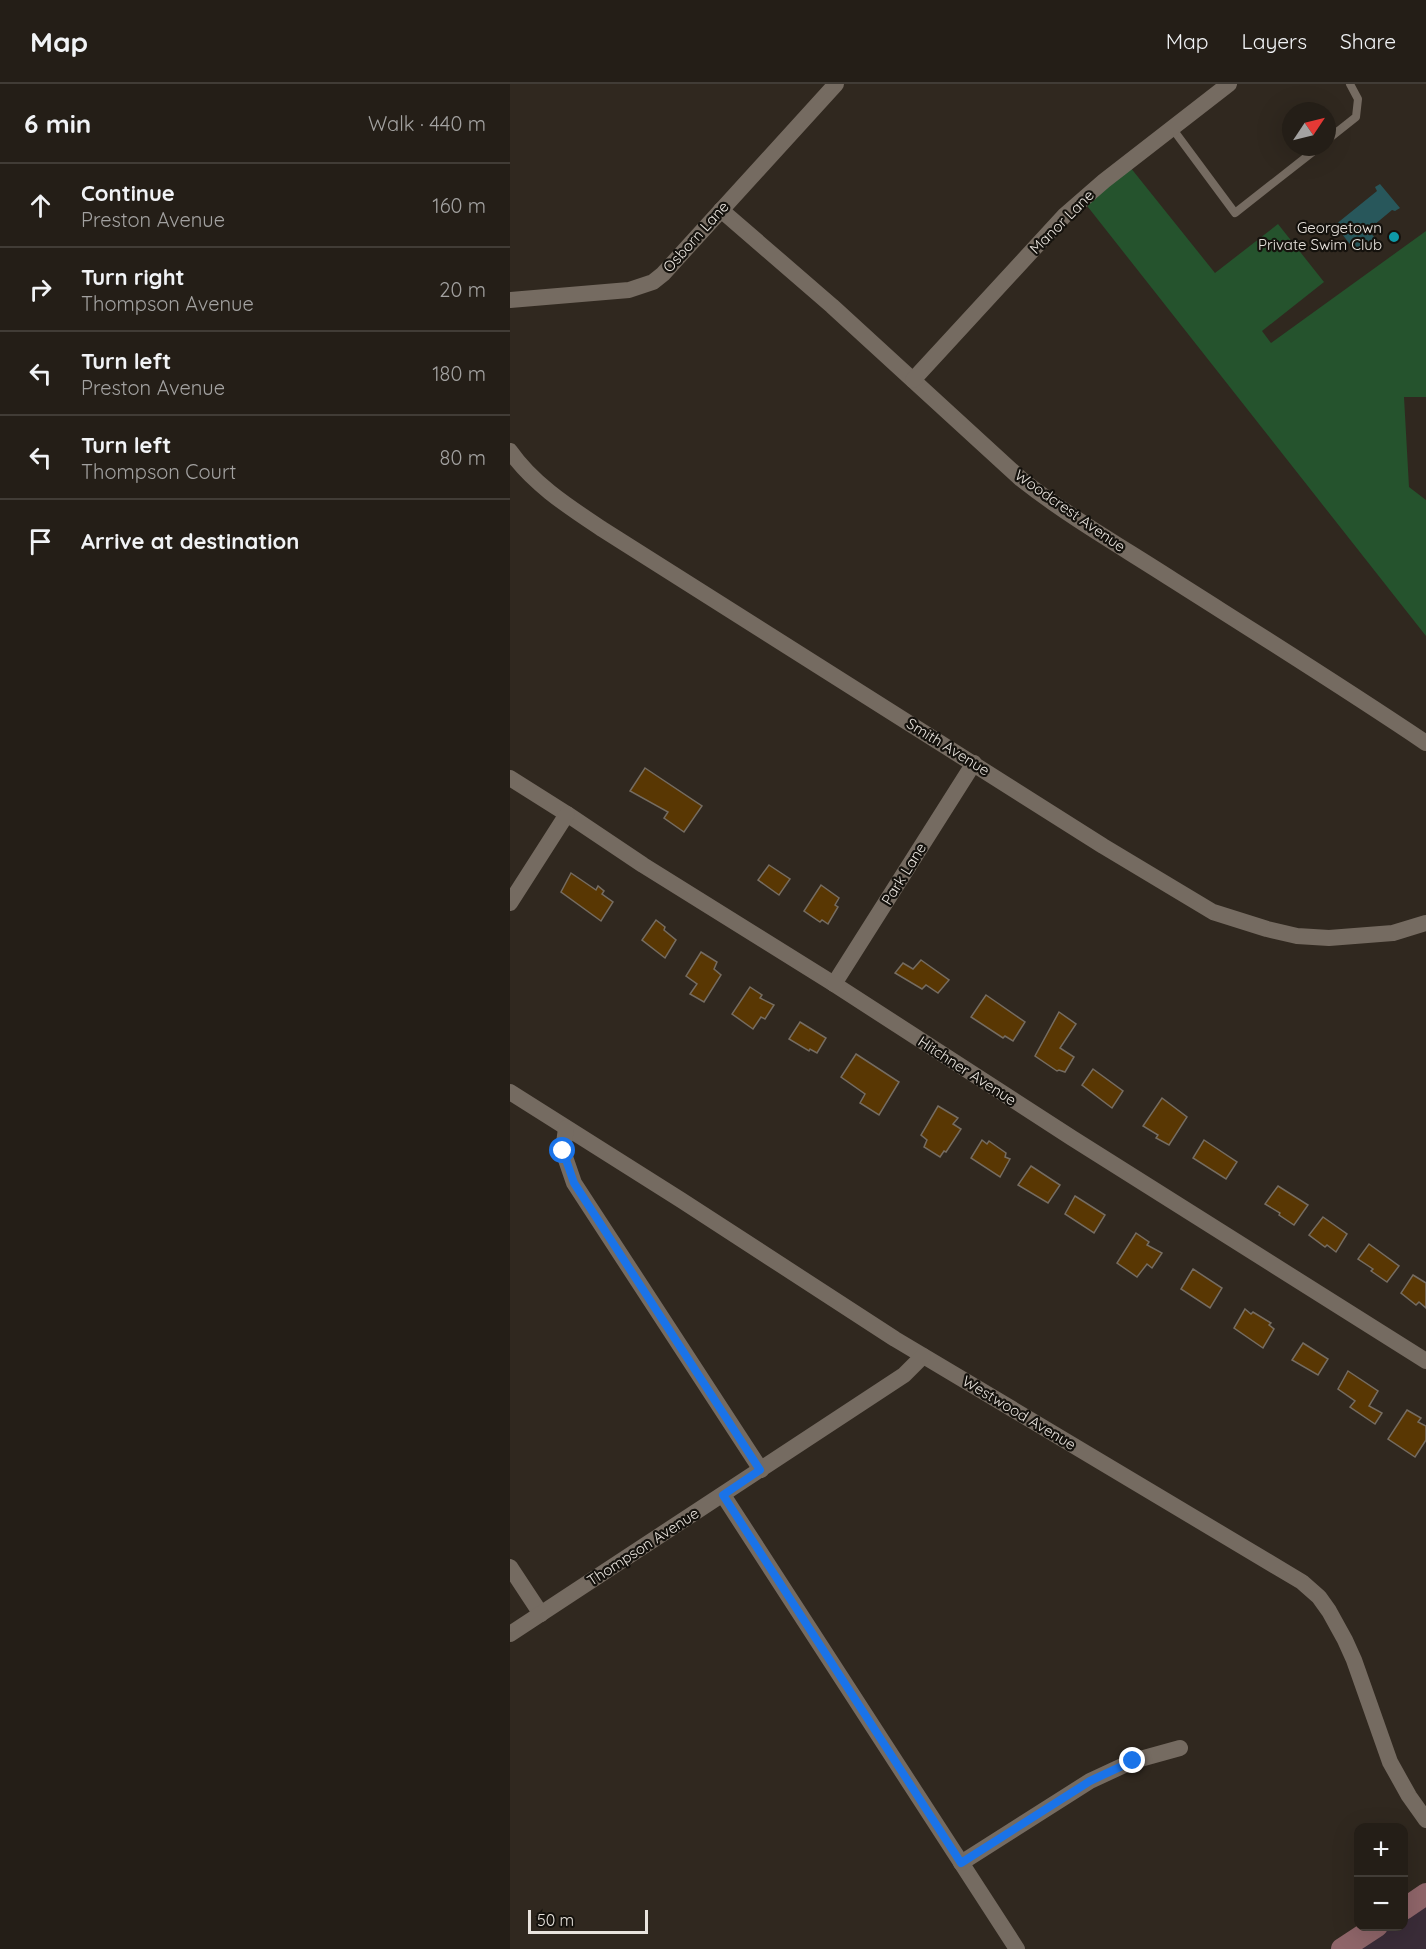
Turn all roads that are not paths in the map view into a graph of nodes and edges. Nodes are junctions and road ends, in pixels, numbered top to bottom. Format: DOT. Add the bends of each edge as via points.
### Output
graph roads {
  1 [pos="836,84"];
  2 [pos="1228,84"];
  3 [pos="1350,84"];
  4 [pos="1172,128"];
  5 [pos="1336,133"];
  6 [pos="1308,156"];
  7 [pos="721,210"];
  8 [pos="510,300"];
  9 [pos="914,380"];
  10 [pos="510,451"];
  11 [pos="1426,743"];
  12 [pos="974,763"];
  13 [pos="510,778"];
  14 [pos="567,814"];
  15 [pos="510,903"];
  16 [pos="1426,923"];
  17 [pos="834,984"];
  18 [pos="510,1092"];
  19 [pos="566,1128"];
  20 [pos="923,1356"];
  21 [pos="1426,1361"];
  22 [pos="760,1470"];
  23 [pos="723,1495"];
  24 [pos="510,1567"];
  25 [pos="541,1614"];
  26 [pos="510,1634"];
  27 [pos="1180,1748"];
  28 [pos="1426,1820"];
  29 [pos="961,1863"];
  30 [pos="1426,1894"];
  31 [pos="1408,1906"];
  32 [pos="1369,1931"];
  33 [pos="1017,1949"];
  34 [pos="1342,1949"];
  1 -- 7 [label="street, Osborn Lane"];
  2 -- 4 [label="street, Manor Lane"];
  3 -- 5 [label="lane" via="1358,99 1356,117"];
  4 -- 6 [label="lane" via="1235,213"];
  4 -- 9 [label="street, Manor Lane" via="1065,215"];
  7 -- 8 [label="street, Osborn Lane" via="652,282 630,290"];
  7 -- 9 [label="street, Woodcrest Avenue"];
  9 -- 11 [label="street, Woodcrest Avenue" via="1022,479 1065,511"];
  10 -- 12 [label="street, Smith Avenue" via="535,479 602,529"];
  12 -- 16 [label="street, Smith Avenue" via="1212,912 1297,936 1329,938 1392,933"];
  12 -- 17 [label="street, Park Lane"];
  13 -- 14 [label="street, Hitchner Avenue"];
  14 -- 15 [label="street"];
  14 -- 17 [label="street, Hitchner Avenue"];
  17 -- 21 [label="street, Hitchner Avenue"];
  18 -- 19 [label="street, Westwood Avenue"];
  19 -- 20 [label="street, Westwood Avenue"];
  19 -- 22 [label="street" via="563,1151 574,1183"];
  20 -- 22 [label="street, Thompson Avenue" via="904,1376"];
  20 -- 28 [label="street, Westwood Avenue" via="1287,1572 1319,1597 1354,1660 1390,1762"];
  22 -- 23 [label="street, Thompson Avenue"];
  23 -- 25 [label="street, Thompson Avenue"];
  23 -- 29 [label="street"];
  24 -- 25 [label="street"];
  25 -- 26 [label="street, Thompson Avenue"];
  27 -- 29 [label="street" via="1133,1761 1090,1781"];
  29 -- 33 [label="street"];
  30 -- 31 [label="main road"];
  32 -- 34 [label="main road"];
}
